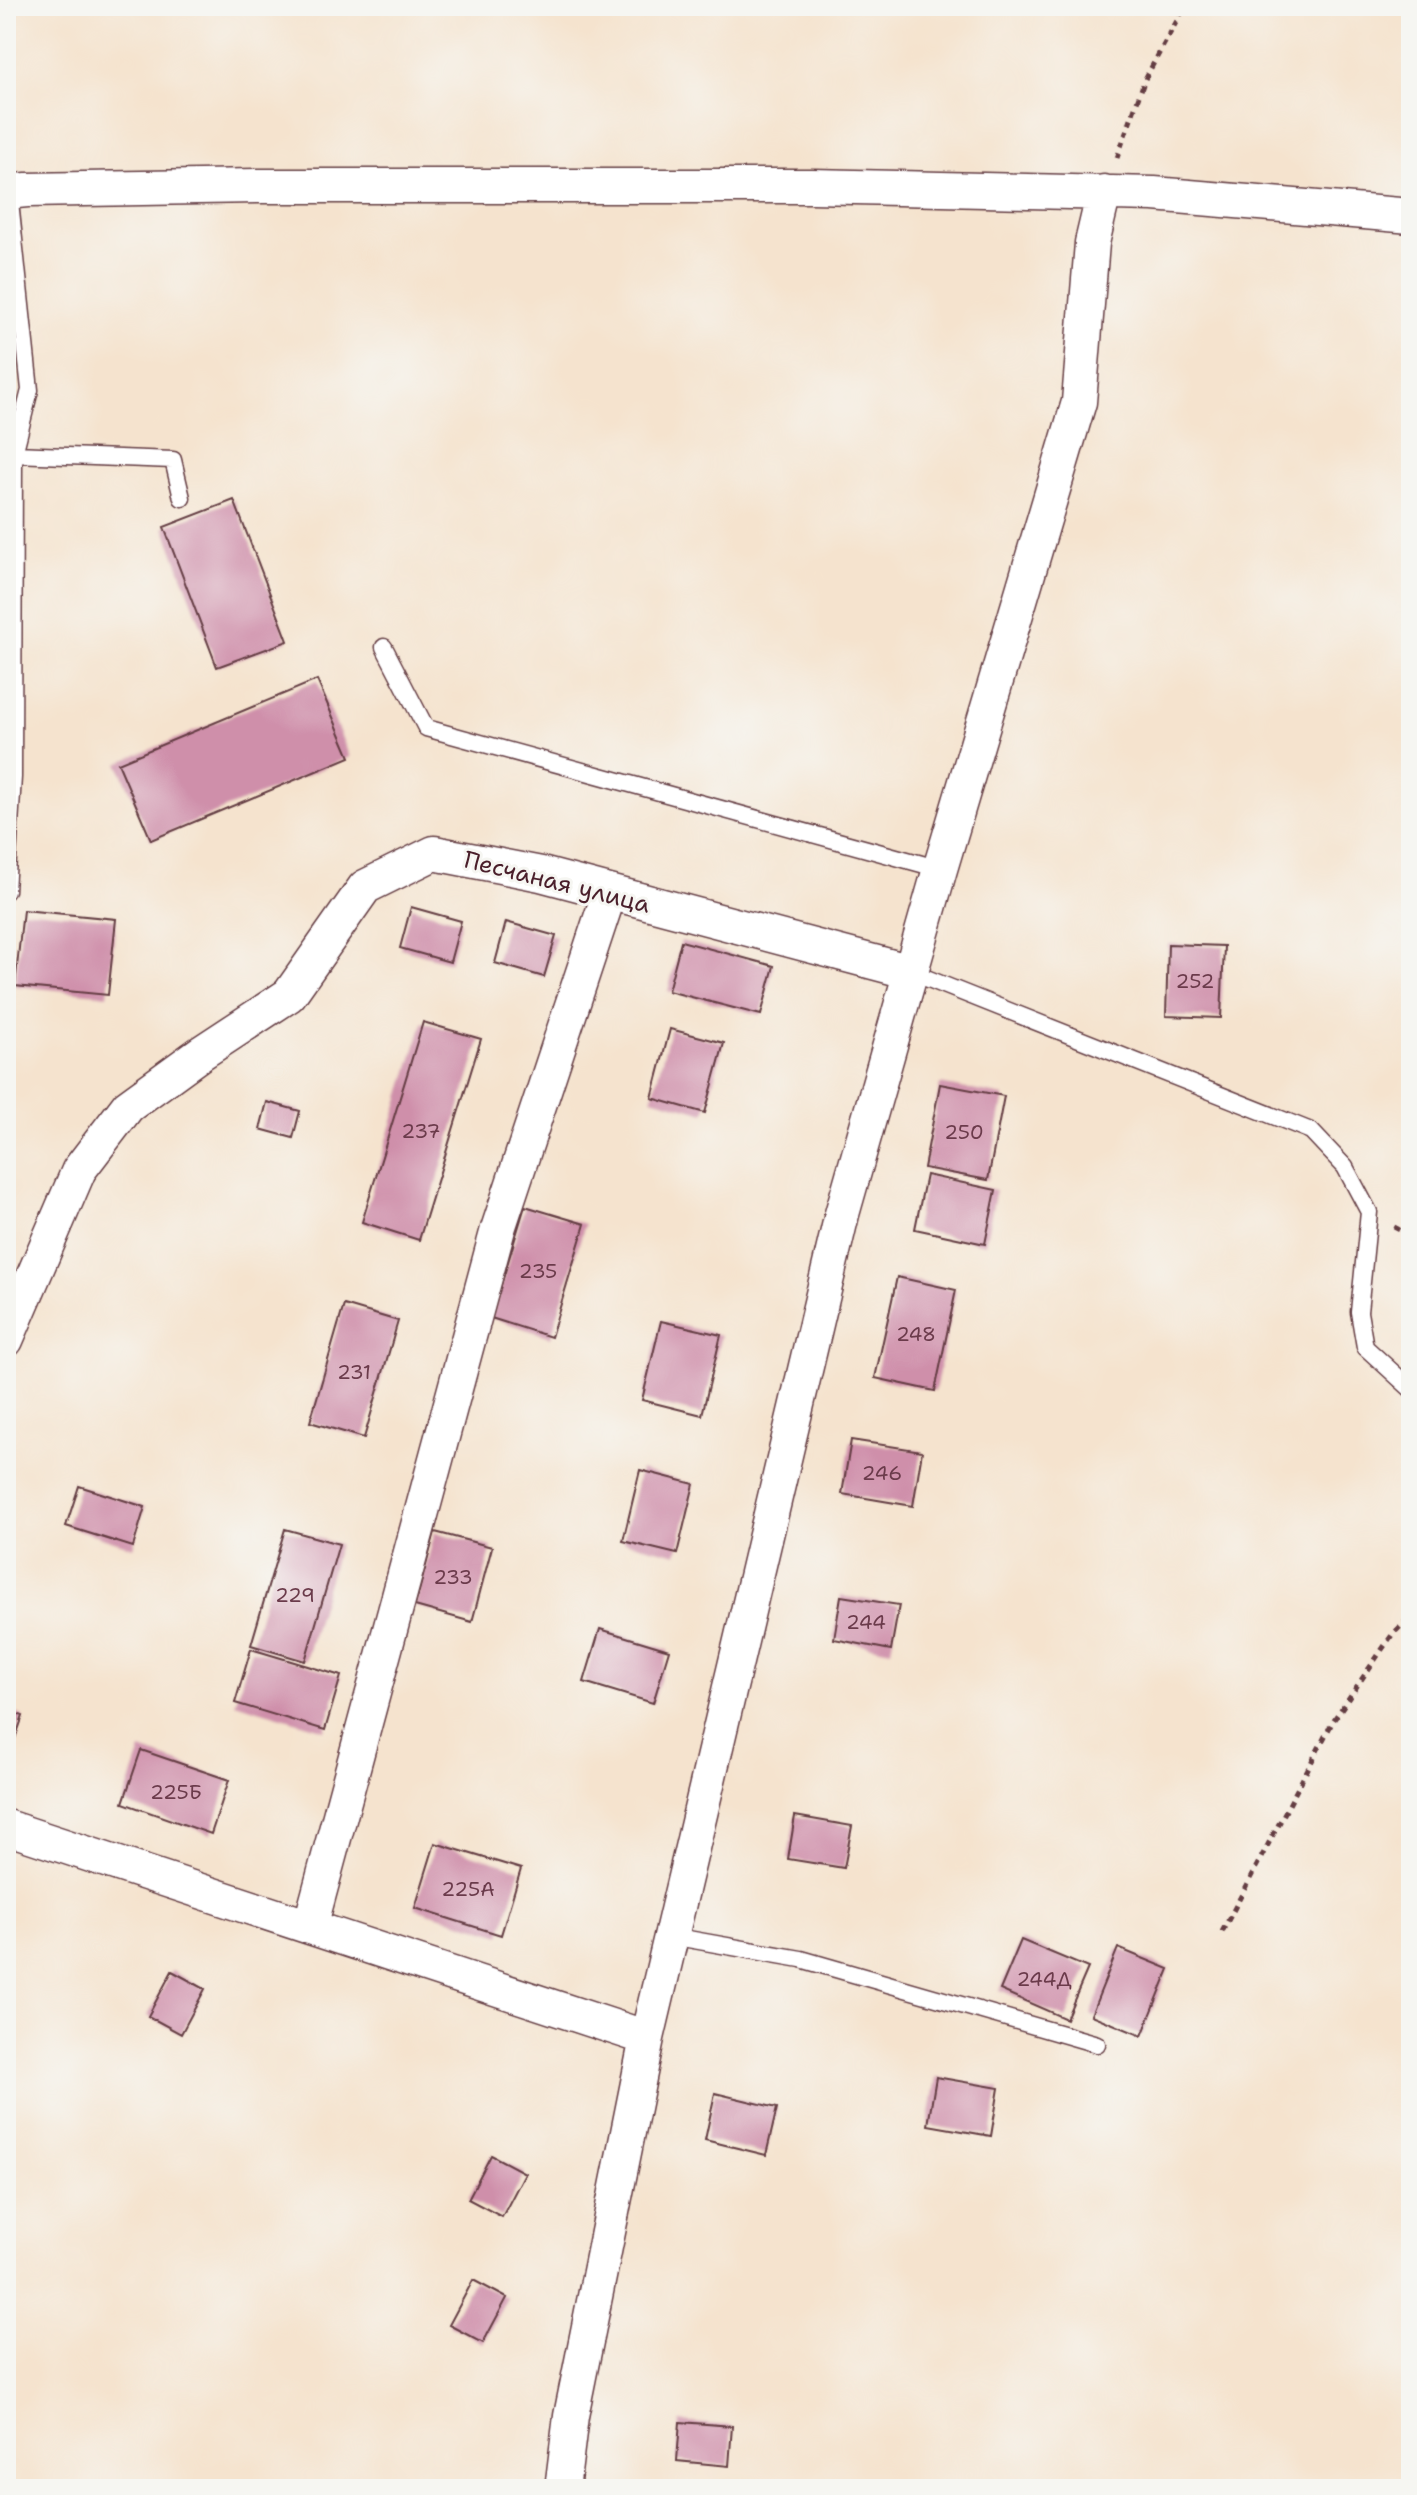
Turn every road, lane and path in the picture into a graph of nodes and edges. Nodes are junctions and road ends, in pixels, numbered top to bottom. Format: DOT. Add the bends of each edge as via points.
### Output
graph roads {
  1 [pos="1185,6"];
  2 [pos="8,192"];
  3 [pos="1104,192"];
  4 [pos="1411,216"];
  5 [pos="14,454"];
  6 [pos="182,498"];
  7 [pos="384,647"];
  8 [pos="9,777"];
  9 [pos="940,869"];
  10 [pos="6,891"];
  11 [pos="609,894"];
  12 [pos="911,972"];
  13 [pos="6,1340"];
  14 [pos="1411,1389"];
  15 [pos="1411,1616"];
  16 [pos="6,1827"];
  17 [pos="310,1927"];
  18 [pos="1222,1932"];
  19 [pos="671,1936"];
  20 [pos="647,2038"];
  21 [pos="1097,2044"];
  22 [pos="562,2489"];
  1 -- 3 [label="path" via="1145,79"];
  2 -- 3 [label="street" via="257,186 812,186"];
  2 -- 5 [label="lane" via="30,390"];
  3 -- 4 [label="street"];
  3 -- 9 [label="street" via="1092,243 1079,402"];
  5 -- 6 [label="lane" via="173,460"];
  5 -- 8 [label="lane"];
  7 -- 9 [label="lane" via="426,728"];
  8 -- 10 [label="lane"];
  9 -- 12 [label="street"];
  11 -- 12 [label="street, Песчаная улица"];
  11 -- 13 [label="street, Песчаная улица" via="434,853 365,887 289,995 128,1106 79,1170"];
  11 -- 17 [label="street" via="498,1229"];
  12 -- 14 [label="lane" via="1311,1131 1345,1167 1369,1212 1359,1312 1365,1347"];
  12 -- 19 [label="street" via="842,1214"];
  15 -- 18 [label="path" via="1333,1721"];
  16 -- 17 [label="street"];
  17 -- 20 [label="street"];
  19 -- 20 [label="street"];
  19 -- 21 [label="lane" via="801,1959"];
  20 -- 22 [label="street" via="571,2416"];
}
